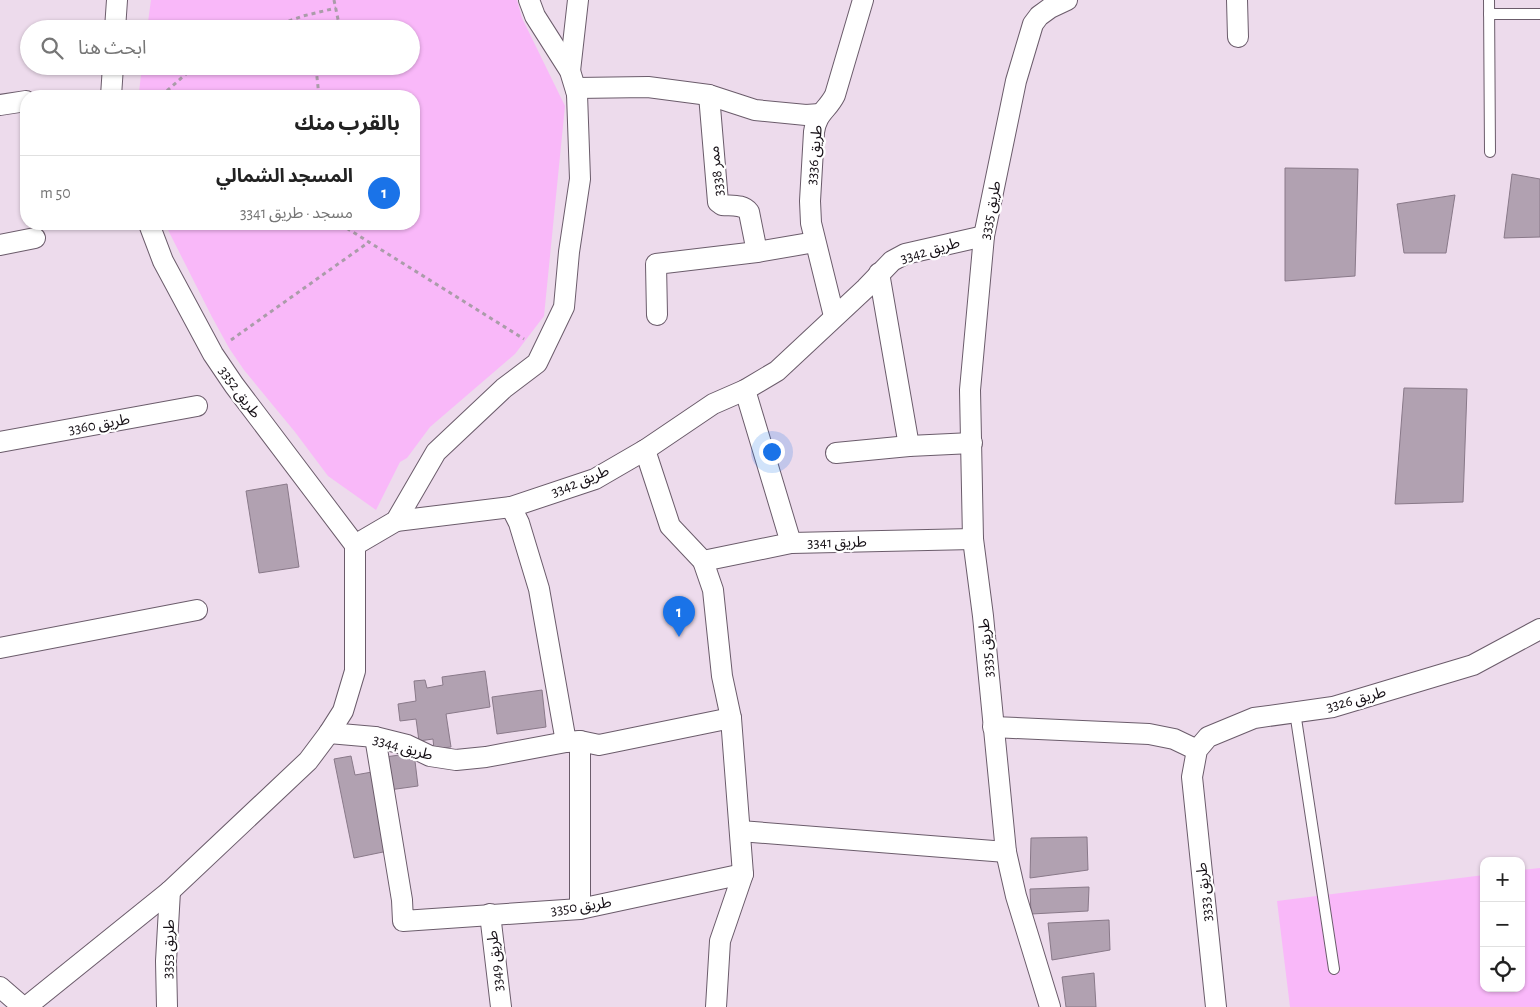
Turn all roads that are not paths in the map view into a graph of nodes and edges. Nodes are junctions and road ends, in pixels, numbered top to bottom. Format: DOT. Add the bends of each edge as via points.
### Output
graph roads {
  1 [pos="116,0"];
  2 [pos="529,0"];
  3 [pos="578,0"];
  4 [pos="862,0"];
  5 [pos="1067,0"];
  6 [pos="1237,0"];
  7 [pos="1489,0"];
  8 [pos="1489,14"];
  9 [pos="1540,14"];
  10 [pos="115,20"];
  11 [pos="1238,38"];
  12 [pos="570,71"];
  13 [pos="112,75"];
  14 [pos="111,90"];
  15 [pos="576,94"];
  16 [pos="709,95"];
  17 [pos="20,102"];
  18 [pos="0,105"];
  19 [pos="820,114"];
  20 [pos="1490,152"];
  21 [pos="151,230"];
  22 [pos="984,236"];
  23 [pos="34,238"];
  24 [pos="815,242"];
  25 [pos="0,245"];
  26 [pos="757,252"];
  27 [pos="879,274"];
  28 [pos="658,315"];
  29 [pos="834,316"];
  30 [pos="745,390"];
  31 [pos="197,406"];
  32 [pos="0,442"];
  33 [pos="972,443"];
  34 [pos="909,446"];
  35 [pos="646,450"];
  36 [pos="836,453"];
  37 [pos="511,507"];
  38 [pos="396,521"];
  39 [pos="973,539"];
  40 [pos="791,543"];
  41 [pos="355,545"];
  42 [pos="703,561"];
  43 [pos="197,610"];
  44 [pos="1540,629"];
  45 [pos="0,648"];
  46 [pos="1295,712"];
  47 [pos="731,718"];
  48 [pos="994,727"];
  49 [pos="329,733"];
  50 [pos="375,737"];
  51 [pos="573,742"];
  52 [pos="1197,750"];
  53 [pos="740,831"];
  54 [pos="1006,852"];
  55 [pos="744,874"];
  56 [pos="170,891"];
  57 [pos="580,909"];
  58 [pos="490,914"];
  59 [pos="1334,969"];
  60 [pos="0,987"];
  61 [pos="25,1007"];
  62 [pos="167,1007"];
  63 [pos="501,1007"];
  64 [pos="716,1007"];
  65 [pos="1050,1007"];
  66 [pos="1216,1007"];
  1 -- 10 [label="street"];
  2 -- 12 [label="street" via="535,16"];
  3 -- 12 [label="street"];
  4 -- 19 [label="street, طريق 3336" via="835,95"];
  5 -- 22 [label="street, طريق 3335" via="1040,16 1029,33"];
  6 -- 11 [label="street"];
  7 -- 8 [label="lane"];
  8 -- 9 [label="lane"];
  8 -- 20 [label="lane"];
  12 -- 15 [label="street"];
  13 -- 14 [label="street"];
  15 -- 16 [label="street" via="576,88 648,88"];
  15 -- 38 [label="street" via="580,179 564,307 536,363 504,388 436,452"];
  16 -- 19 [label="street" via="755,110"];
  16 -- 26 [label="street, ممر 3338" via="718,202 741,206 750,212"];
  17 -- 18 [label="street"];
  19 -- 24 [label="street, طريق 3336" via="814,132 810,201"];
  21 -- 41 [label="street, طريق 3352" via="163,261 213,354"];
  22 -- 27 [label="street, طريق 3342" via="905,254"];
  22 -- 33 [label="street, طريق 3335" via="970,390"];
  23 -- 25 [label="street"];
  24 -- 26 [label="street"];
  24 -- 29 [label="street, طريق 3336"];
  26 -- 28 [label="street" via="656,264"];
  27 -- 29 [label="street, طريق 3342"];
  27 -- 34 [label="street"];
  29 -- 30 [label="street, طريق 3342" via="777,372"];
  30 -- 35 [label="street, طريق 3342" via="713,404"];
  30 -- 40 [label="street"];
  31 -- 32 [label="street, طريق 3360"];
  33 -- 34 [label="street"];
  33 -- 39 [label="street, طريق 3335"];
  34 -- 36 [label="street"];
  35 -- 37 [label="street, طريق 3342" via="595,478"];
  35 -- 42 [label="street" via="670,526"];
  37 -- 38 [label="street, طريق 3342"];
  37 -- 51 [label="street" via="520,523 539,589"];
  38 -- 41 [label="street"];
  39 -- 40 [label="street, طريق 3341"];
  39 -- 48 [label="street, طريق 3335"];
  40 -- 42 [label="street, طريق 3341"];
  41 -- 49 [label="street" via="355,671 343,711"];
  42 -- 47 [label="street" via="713,590 722,676"];
  43 -- 45 [label="street"];
  44 -- 46 [label="street, طريق 3326" via="1473,665 1333,707"];
  46 -- 52 [label="street, طريق 3326" via="1254,718 1208,738"];
  46 -- 59 [label="lane"];
  47 -- 51 [label="street, طريق 3344" via="599,745"];
  47 -- 53 [label="street"];
  48 -- 52 [label="street" via="1150,734 1174,739"];
  48 -- 54 [label="street, طريق 3335"];
  49 -- 50 [label="street, طريق 3344"];
  49 -- 56 [label="street" via="308,761"];
  50 -- 51 [label="street, طريق 3344" via="407,745 430,756 456,760"];
  50 -- 58 [label="street, طريق 3350" via="403,921"];
  51 -- 57 [label="street"];
  52 -- 66 [label="street, طريق 3333" via="1192,777"];
  53 -- 54 [label="street"];
  53 -- 55 [label="street"];
  54 -- 65 [label="street, طريق 3335"];
  55 -- 57 [label="street, طريق 3350"];
  55 -- 64 [label="street" via="720,941"];
  56 -- 61 [label="street"];
  56 -- 62 [label="street, طريق 3353"];
  57 -- 58 [label="street, طريق 3350"];
  58 -- 63 [label="street, طريق 3349"];
  60 -- 61 [label="street"];
}
